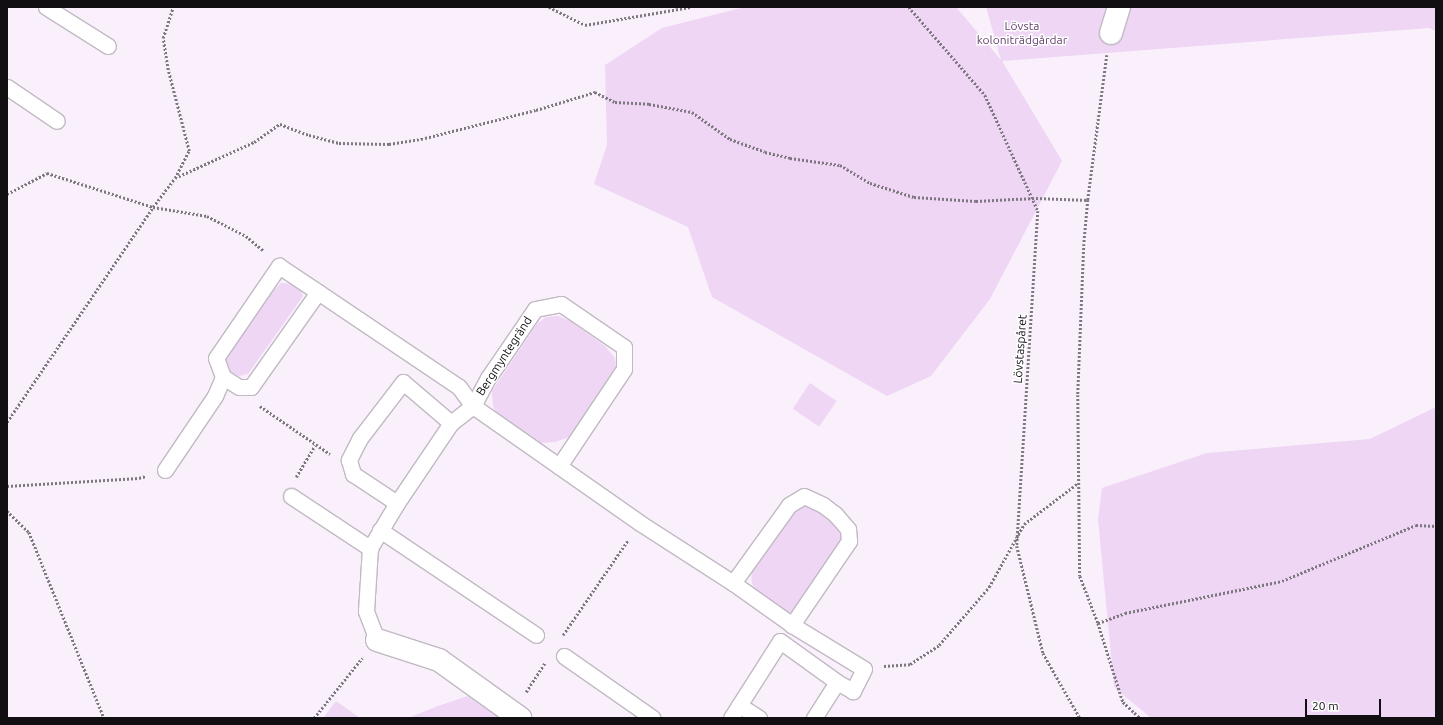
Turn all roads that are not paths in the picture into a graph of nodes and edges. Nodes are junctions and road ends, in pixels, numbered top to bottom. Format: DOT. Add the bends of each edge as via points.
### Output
graph roads {
  1 [pos="46,7"];
  2 [pos="1119,7"];
  3 [pos="1110,33"];
  4 [pos="108,46"];
  5 [pos="7,87"];
  6 [pos="57,121"];
  7 [pos="318,292"];
  8 [pos="223,377"];
  9 [pos="473,406"];
  10 [pos="451,423"];
  11 [pos="559,466"];
  12 [pos="165,470"];
  13 [pos="291,496"];
  14 [pos="397,503"];
  15 [pos="380,530"];
  16 [pos="370,548"];
  17 [pos="732,583"];
  18 [pos="792,625"];
  19 [pos="536,635"];
  20 [pos="377,640"];
  21 [pos="564,656"];
  22 [pos="837,682"];
  23 [pos="739,705"];
  24 [pos="516,715"];
  25 [pos="653,718"];
  26 [pos="731,718"];
  27 [pos="759,718"];
  28 [pos="814,718"];
  1 -- 4 [label="lane"];
  2 -- 3 [label="street"];
  5 -- 6 [label="lane"];
  7 -- 8 [label="lane" via="251,387 239,387"];
  7 -- 8 [label="lane, Bergmyntegränd" via="279,266 216,358"];
  7 -- 9 [label="lane, Bergmyntegränd" via="459,387"];
  8 -- 12 [label="lane" via="215,396"];
  9 -- 10 [label="lane, Bergmyntegränd"];
  9 -- 11 [label="lane, Bergmyntegränd"];
  9 -- 11 [label="lane, Bergmyntegränd" via="488,378 535,309 561,304 624,347 624,369"];
  10 -- 14 [label="lane, Bergmyntegränd"];
  10 -- 14 [label="lane" via="403,382 360,438 349,460 353,474"];
  11 -- 17 [label="lane, Bergmyntegränd"];
  13 -- 16 [label="lane"];
  14 -- 15 [label="lane, Bergmyntegränd"];
  15 -- 16 [label="lane, Bergmyntegränd"];
  15 -- 19 [label="lane"];
  16 -- 20 [label="lane, Bergmyntegränd" via="366,611"];
  17 -- 18 [label="lane, Bergmyntegränd"];
  17 -- 18 [label="lane" via="789,505 804,496 823,505 848,528 849,541"];
  18 -- 22 [label="lane, Bergmyntegränd" via="864,669 852,691"];
  20 -- 24 [label="street" via="439,660"];
  21 -- 25 [label="lane"];
  22 -- 23 [label="lane" via="780,641"];
  22 -- 28 [label="lane"];
  23 -- 26 [label="lane"];
  23 -- 27 [label="lane"];
}
